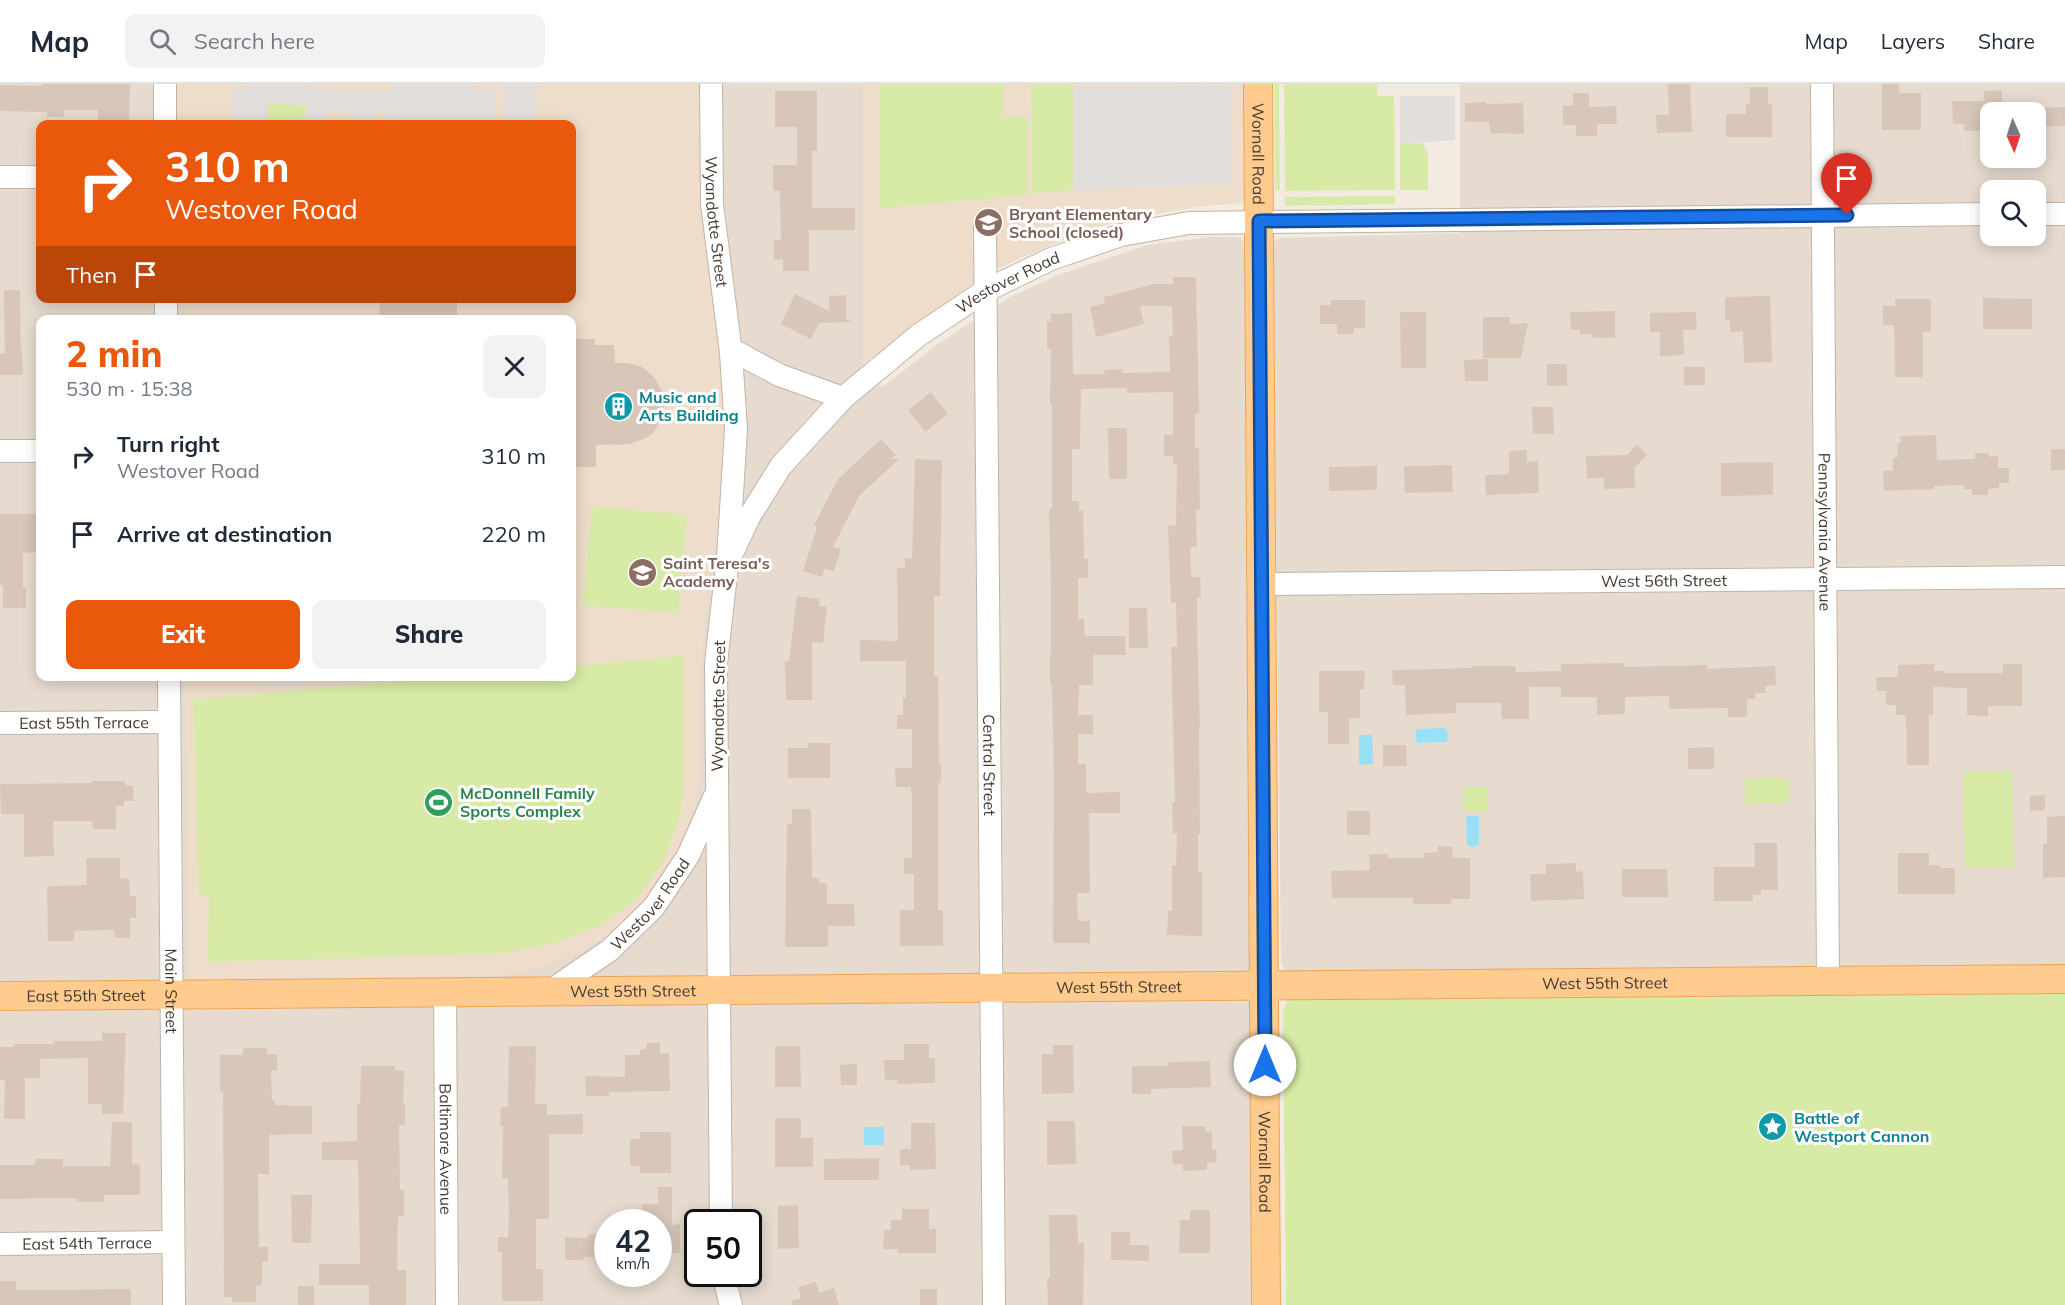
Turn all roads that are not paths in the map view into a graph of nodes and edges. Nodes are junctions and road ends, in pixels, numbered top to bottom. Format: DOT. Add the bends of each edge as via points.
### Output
graph roads {
  1 [pos="165,84"];
  2 [pos="711,84"];
  3 [pos="1258,84"];
  4 [pos="1822,84"];
  5 [pos="165,120"];
  6 [pos="0,177"];
  7 [pos="36,177"];
  8 [pos="1980,214"];
  9 [pos="2046,214"];
  10 [pos="2065,214"];
  11 [pos="1823,215"];
  12 [pos="1259,221"];
  13 [pos="985,227"];
  14 [pos="986,291"];
  15 [pos="731,353"];
  16 [pos="843,398"];
  17 [pos="0,451"];
  18 [pos="36,451"];
  19 [pos="728,557"];
  20 [pos="2065,578"];
  21 [pos="1825,579"];
  22 [pos="1262,584"];
  23 [pos="169,681"];
  24 [pos="170,722"];
  25 [pos="0,723"];
  26 [pos="717,790"];
  27 [pos="2065,979"];
  28 [pos="1828,982"];
  29 [pos="1264,986"];
  30 [pos="991,987"];
  31 [pos="718,990"];
  32 [pos="550,991"];
  33 [pos="446,993"];
  34 [pos="172,995"];
  35 [pos="0,996"];
  36 [pos="721,1209"];
  37 [pos="173,1242"];
  38 [pos="0,1244"];
  39 [pos="726,1287"];
  40 [pos="174,1305"];
  41 [pos="447,1305"];
  42 [pos="731,1305"];
  43 [pos="994,1305"];
  44 [pos="1266,1305"];
  1 -- 5 [label="street"];
  2 -- 15 [label="street, Wyandotte Street" via="712,204"];
  3 -- 12 [label="main road, Wornall Road"];
  4 -- 11 [label="street, Pennsylvania Avenue"];
  6 -- 7 [label="street"];
  8 -- 11 [label="street, Westover Road"];
  9 -- 10 [label="street"];
  11 -- 12 [label="street, Westover Road"];
  11 -- 21 [label="street, Pennsylvania Avenue"];
  12 -- 14 [label="street, Westover Road" via="1189,223 1121,235 1051,260"];
  12 -- 22 [label="main road, Wornall Road"];
  13 -- 14 [label="street, Central Street"];
  14 -- 16 [label="street, Westover Road" via="919,335"];
  14 -- 30 [label="street, Central Street"];
  15 -- 16 [label="street"];
  15 -- 19 [label="street, Wyandotte Street" via="736,430"];
  16 -- 19 [label="street, Westover Road" via="781,466"];
  17 -- 18 [label="street"];
  19 -- 26 [label="street, Wyandotte Street" via="716,663"];
  20 -- 21 [label="street, West 56th Street"];
  21 -- 22 [label="street, West 56th Street"];
  21 -- 28 [label="street, Pennsylvania Avenue"];
  22 -- 29 [label="main road, Wornall Road"];
  23 -- 24 [label="street, Main Street"];
  24 -- 25 [label="street, East 55th Terrace"];
  24 -- 34 [label="street, Main Street"];
  26 -- 31 [label="street, Wyandotte Street"];
  26 -- 32 [label="street, Westover Road" via="688,856 654,908 610,950"];
  27 -- 28 [label="main road, West 55th Street"];
  28 -- 29 [label="main road, West 55th Street"];
  29 -- 30 [label="main road, West 55th Street"];
  29 -- 44 [label="main road, Wornall Road"];
  30 -- 31 [label="main road, West 55th Street"];
  30 -- 43 [label="street, Central Street"];
  31 -- 32 [label="main road, West 55th Street"];
  31 -- 36 [label="street, Wyandotte Street"];
  32 -- 33 [label="main road, West 55th Street"];
  33 -- 34 [label="main road, West 55th Street"];
  33 -- 41 [label="street, Baltimore Avenue"];
  34 -- 35 [label="main road, East 55th Street"];
  34 -- 37 [label="street, Main Street"];
  37 -- 38 [label="street, East 54th Terrace"];
  37 -- 40 [label="street, Main Street"];
  39 -- 42 [label="street"];
}
